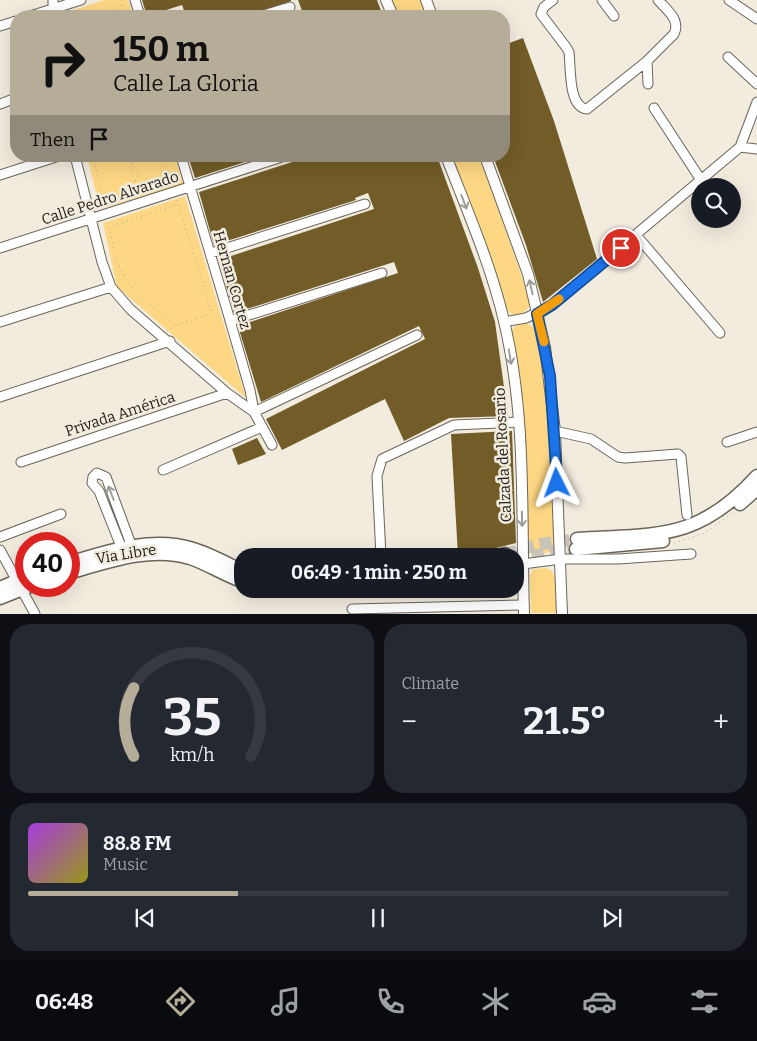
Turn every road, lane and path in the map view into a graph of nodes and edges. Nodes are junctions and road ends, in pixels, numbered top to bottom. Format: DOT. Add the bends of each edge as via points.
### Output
graph roads {
  1 [pos="81,0"];
  2 [pos="553,0"];
  3 [pos="602,0"];
  4 [pos="658,0"];
  5 [pos="729,0"];
  6 [pos="290,6"];
  7 [pos="53,8"];
  8 [pos="278,10"];
  9 [pos="614,16"];
  10 [pos="757,19"];
  11 [pos="728,57"];
  12 [pos="647,61"];
  13 [pos="648,84"];
  14 [pos="757,84"];
  15 [pos="757,102"];
  16 [pos="654,108"];
  17 [pos="740,147"];
  18 [pos="757,150"];
  19 [pos="40,162"];
  20 [pos="77,162"];
  21 [pos="94,162"];
  22 [pos="165,162"];
  23 [pos="184,162"];
  24 [pos="267,162"];
  25 [pos="448,162"];
  26 [pos="487,162"];
  27 [pos="131,163"];
  28 [pos="0,175"];
  29 [pos="700,178"];
  30 [pos="703,178"];
  31 [pos="135,182"];
  32 [pos="172,184"];
  33 [pos="164,186"];
  34 [pos="190,187"];
  35 [pos="691,188"];
  36 [pos="139,193"];
  37 [pos="177,199"];
  38 [pos="178,204"];
  39 [pos="365,204"];
  40 [pos="91,218"];
  41 [pos="636,235"];
  42 [pos="0,248"];
  43 [pos="211,253"];
  44 [pos="382,273"];
  45 [pos="111,287"];
  46 [pos="537,314"];
  47 [pos="230,321"];
  48 [pos="0,322"];
  49 [pos="504,322"];
  50 [pos="720,333"];
  51 [pos="418,335"];
  52 [pos="170,342"];
  53 [pos="227,393"];
  54 [pos="0,397"];
  55 [pos="254,412"];
  56 [pos="519,422"];
  57 [pos="262,428"];
  58 [pos="555,431"];
  59 [pos="757,432"];
  60 [pos="727,442"];
  61 [pos="272,445"];
  62 [pos="22,462"];
  63 [pos="163,470"];
  64 [pos="757,476"];
  65 [pos="757,489"];
  66 [pos="61,514"];
  67 [pos="687,515"];
  68 [pos="0,537"];
  69 [pos="127,548"];
  70 [pos="381,548"];
  71 [pos="523,548"];
  72 [pos="0,550"];
  73 [pos="691,554"];
  74 [pos="561,559"];
  75 [pos="80,560"];
  76 [pos="524,564"];
  77 [pos="234,567"];
  78 [pos="80,570"];
  79 [pos="15,572"];
  80 [pos="234,578"];
  81 [pos="15,585"];
  82 [pos="0,588"];
  83 [pos="15,589"];
  84 [pos="28,597"];
  85 [pos="0,598"];
  86 [pos="352,609"];
  87 [pos="524,609"];
  88 [pos="35,614"];
  89 [pos="562,614"];
  1 -- 7 [label="street"];
  2 -- 12 [label="street" via="541,11 542,18 569,52 574,100 581,108 591,107"];
  3 -- 9 [label="street"];
  4 -- 12 [label="street" via="674,19 676,29"];
  5 -- 10 [label="street"];
  6 -- 8 [label="street"];
  11 -- 14 [label="street"];
  12 -- 13 [label="street"];
  15 -- 17 [label="street"];
  16 -- 29 [label="street"];
  17 -- 18 [label="street"];
  17 -- 30 [label="street"];
  19 -- 28 [label="street"];
  20 -- 40 [label="street"];
  21 -- 36 [label="path" via="105,204"];
  22 -- 32 [label="path"];
  23 -- 34 [label="street, Hernan Cortez"];
  24 -- 34 [label="street, Calle Pedro Alvarado"];
  25 -- 49 [label="street, Calzada del Rosario, one-way" via="486,262"];
  46 -- 26 [label="street, one-way" via="528,274"];
  27 -- 31 [label="path"];
  27 -- 31 [label="path" via="139,173"];
  31 -- 36 [label="path"];
  33 -- 36 [label="path"];
  34 -- 40 [label="street, Calle Pedro Alvarado"];
  34 -- 43 [label="street, Hernan Cortez"];
  35 -- 41 [label="street"];
  37 -- 38 [label="path"];
  38 -- 38 [label="path" via="212,314 175,326 130,287 114,253 109,227"];
  39 -- 43 [label="street"];
  40 -- 42 [label="street, Calle Pedro Alvarado"];
  40 -- 45 [label="street"];
  41 -- 46 [label="street"];
  41 -- 50 [label="street"];
  43 -- 47 [label="street, Hernan Cortez"];
  44 -- 47 [label="street"];
  45 -- 48 [label="street"];
  45 -- 52 [label="street" via="130,309"];
  46 -- 49 [label="street"];
  46 -- 58 [label="street" via="550,376"];
  47 -- 55 [label="street, Hernan Cortez"];
  49 -- 56 [label="street, Calzada del Rosario, one-way"];
  51 -- 55 [label="street"];
  52 -- 53 [label="street"];
  52 -- 54 [label="street"];
  53 -- 55 [label="street"];
  53 -- 62 [label="street, Privada América"];
  55 -- 57 [label="street"];
  56 -- 70 [label="street" via="454,425 382,459 378,476"];
  56 -- 71 [label="street, Calzada del Rosario, one-way"];
  57 -- 61 [label="street"];
  57 -- 63 [label="street"];
  58 -- 67 [label="street" via="586,437 625,458 680,455"];
  58 -- 74 [label="street"];
  59 -- 60 [label="street"];
  64 -- 65 [label="main road" via="718,512 686,528 576,544 630,546 688,536 723,518"];
  66 -- 68 [label="street"];
  69 -- 69 [label="street, one-way" via="106,477 97,473 92,483"];
  69 -- 75 [label="main road"];
  69 -- 77 [label="main road" via="158,545 192,548"];
  72 -- 79 [label="street"];
  73 -- 74 [label="street" via="618,560"];
  74 -- 76 [label="street"];
  74 -- 89 [label="street"];
  78 -- 80 [label="main road" via="159,554 188,558"];
  81 -- 82 [label="main road"];
  83 -- 85 [label="main road"];
  84 -- 88 [label="street"];
  86 -- 87 [label="street"];
}
